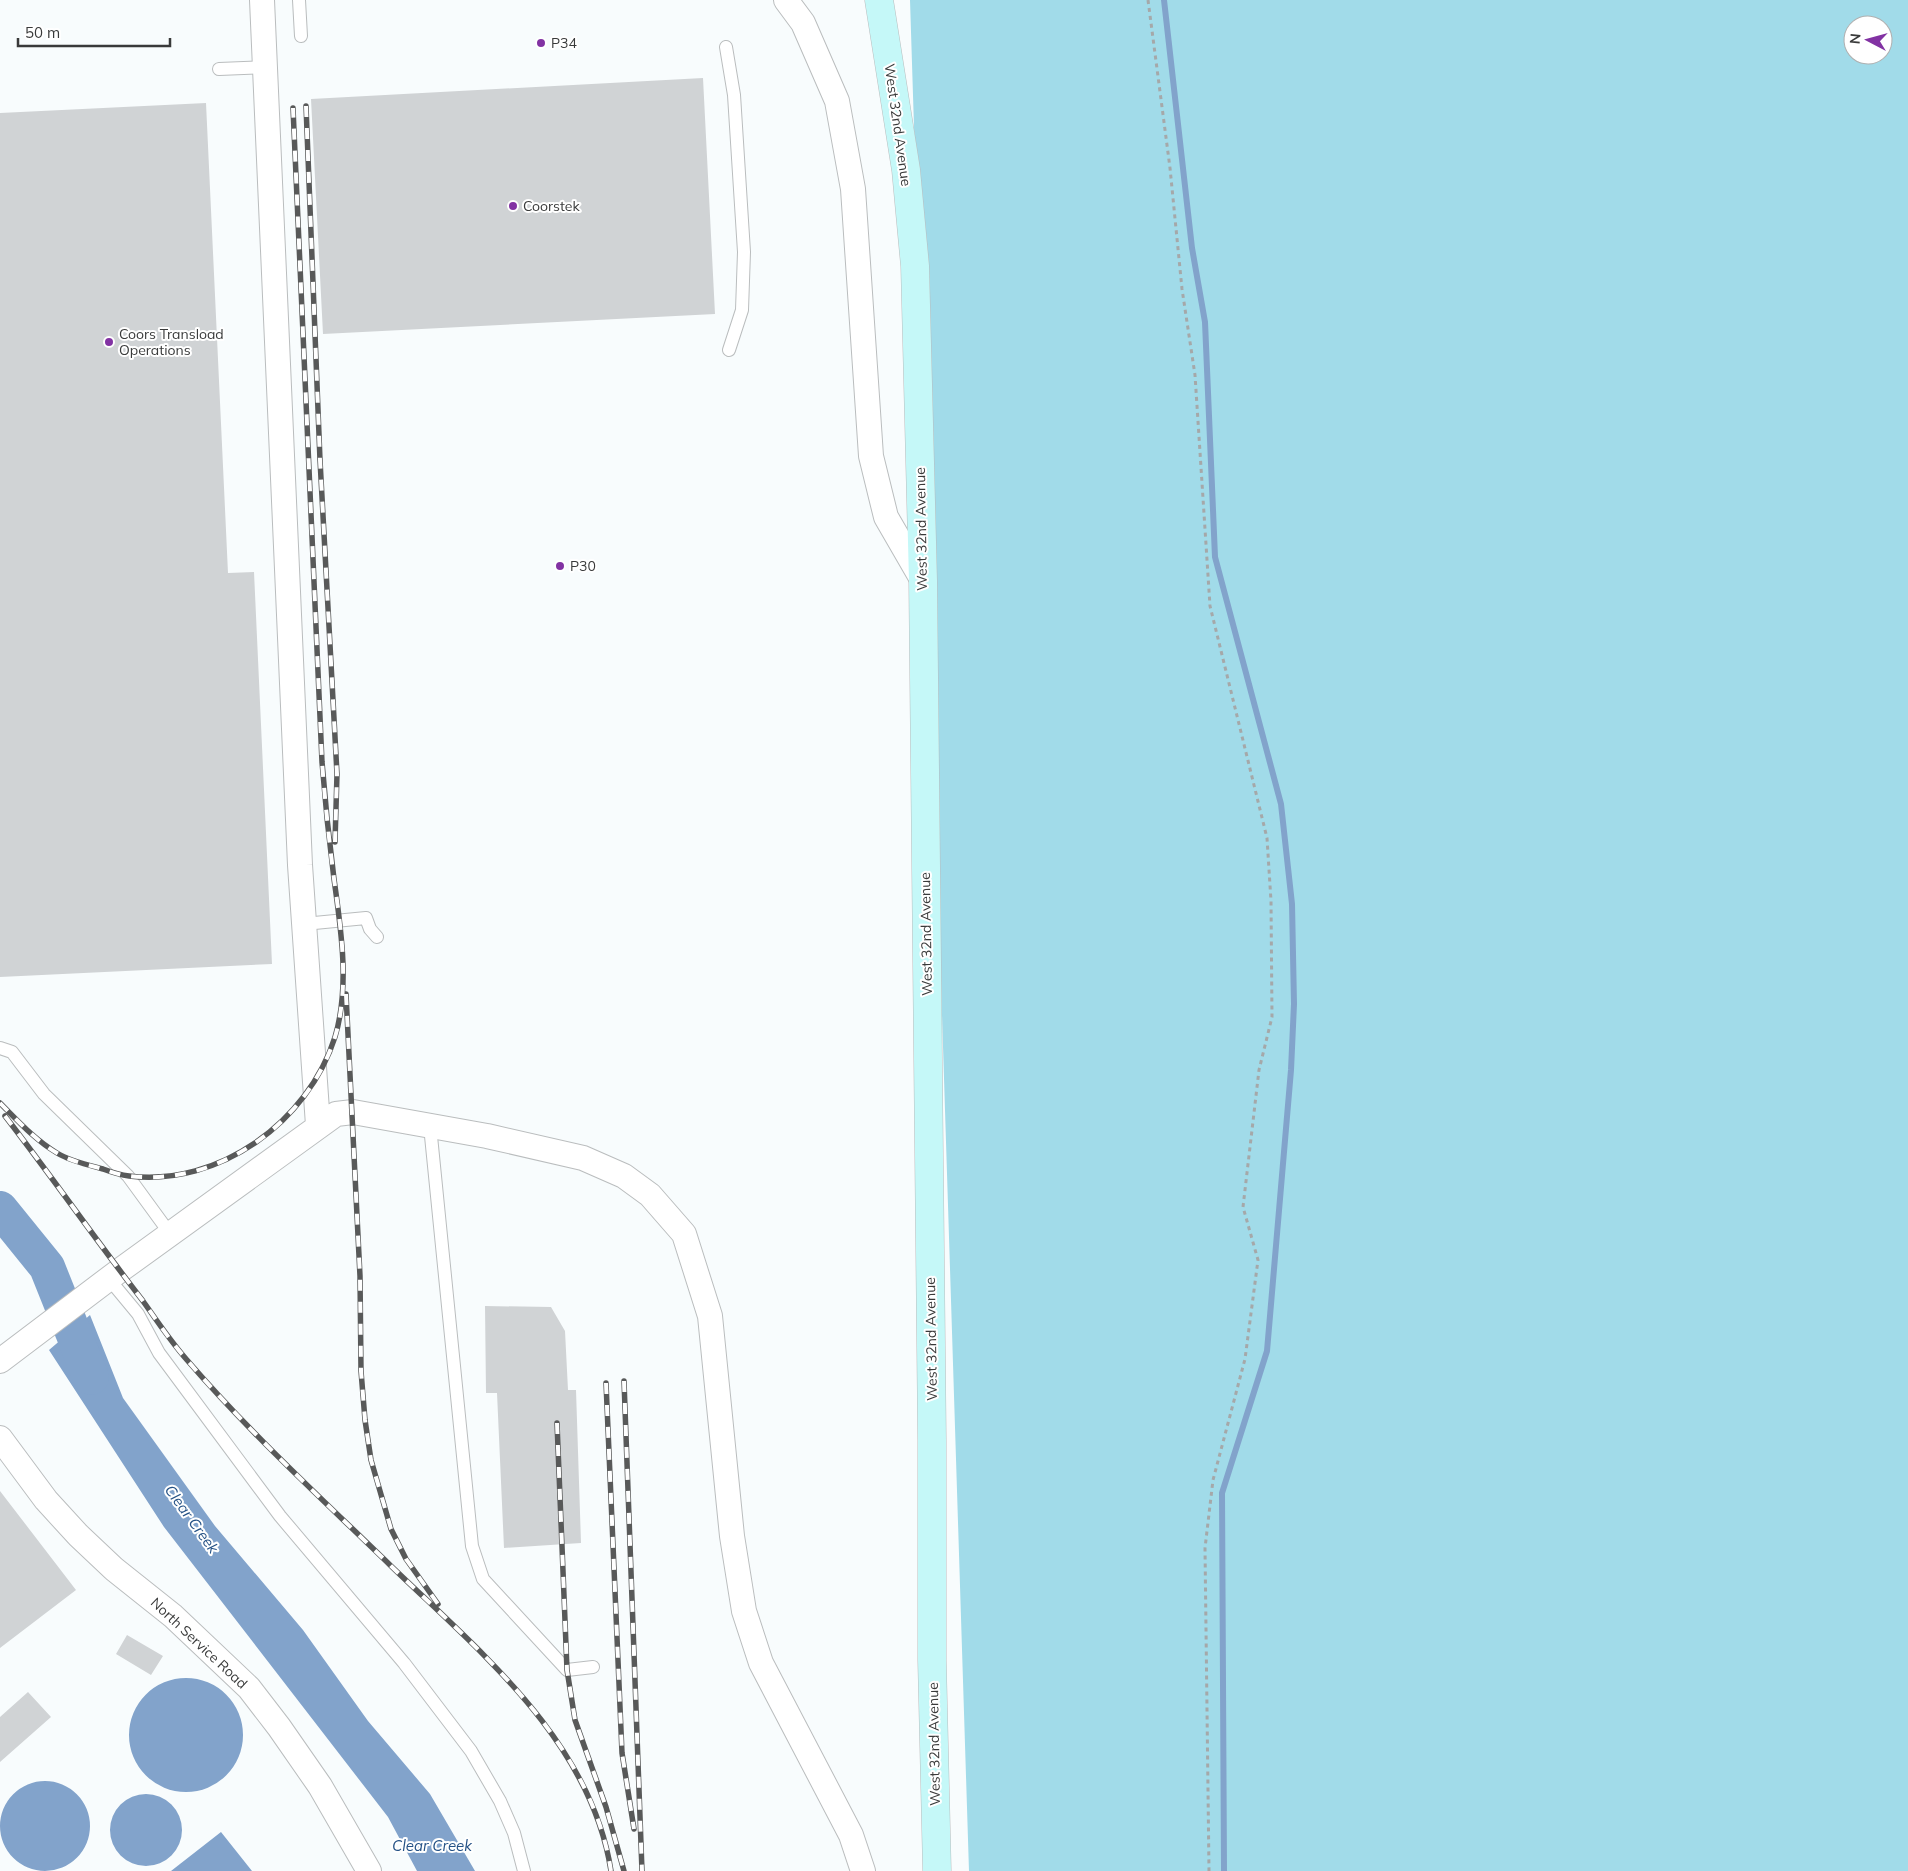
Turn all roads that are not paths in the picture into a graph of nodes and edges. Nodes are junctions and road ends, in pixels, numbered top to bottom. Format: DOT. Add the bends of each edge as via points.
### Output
graph roads {
  1 [pos="262,0"];
  2 [pos="298,0"];
  3 [pos="786,0"];
  4 [pos="879,0"];
  5 [pos="301,36"];
  6 [pos="726,47"];
  7 [pos="265,67"];
  8 [pos="219,69"];
  9 [pos="729,350"];
  10 [pos="923,582"];
  11 [pos="304,924"];
  12 [pos="377,937"];
  13 [pos="0,1048"];
  14 [pos="318,1125"];
  15 [pos="430,1126"];
  16 [pos="172,1235"];
  17 [pos="100,1286"];
  18 [pos="9,1354"];
  19 [pos="0,1438"];
  20 [pos="593,1667"];
  21 [pos="369,1871"];
  22 [pos="524,1871"];
  23 [pos="863,1871"];
  24 [pos="937,1871"];
  1 -- 7 [label="street"];
  2 -- 5 [label="lane"];
  3 -- 10 [label="street" via="803,23 837,102 853,189 871,456 886,517"];
  4 -- 10 [label="street, West 32nd Avenue" via="906,170 915,266"];
  6 -- 9 [label="lane" via="734,95 744,252 742,310"];
  7 -- 8 [label="lane"];
  7 -- 11 [label="street"];
  10 -- 24 [label="street, West 32nd Avenue" via="932,1660"];
  11 -- 12 [label="lane" via="366,918"];
  11 -- 14 [label="street"];
  13 -- 16 [label="lane" via="12,1052 44,1094 128,1176"];
  14 -- 15 [label="street" via="336,1114 353,1112"];
  14 -- 16 [label="street"];
  15 -- 20 [label="lane" via="472,1546 483,1579 567,1670"];
  15 -- 23 [label="street" via="584,1158 624,1176 650,1195 684,1234 710,1316 732,1536 744,1612 761,1663 851,1835"];
  16 -- 17 [label="street"];
  17 -- 18 [label="street"];
  17 -- 22 [label="lane" via="138,1314 159,1353 280,1516 404,1663 471,1752 500,1801 514,1834"];
  19 -- 21 [label="street, North Service Road" via="46,1500 78,1535 173,1616 249,1688 320,1786"];
}
